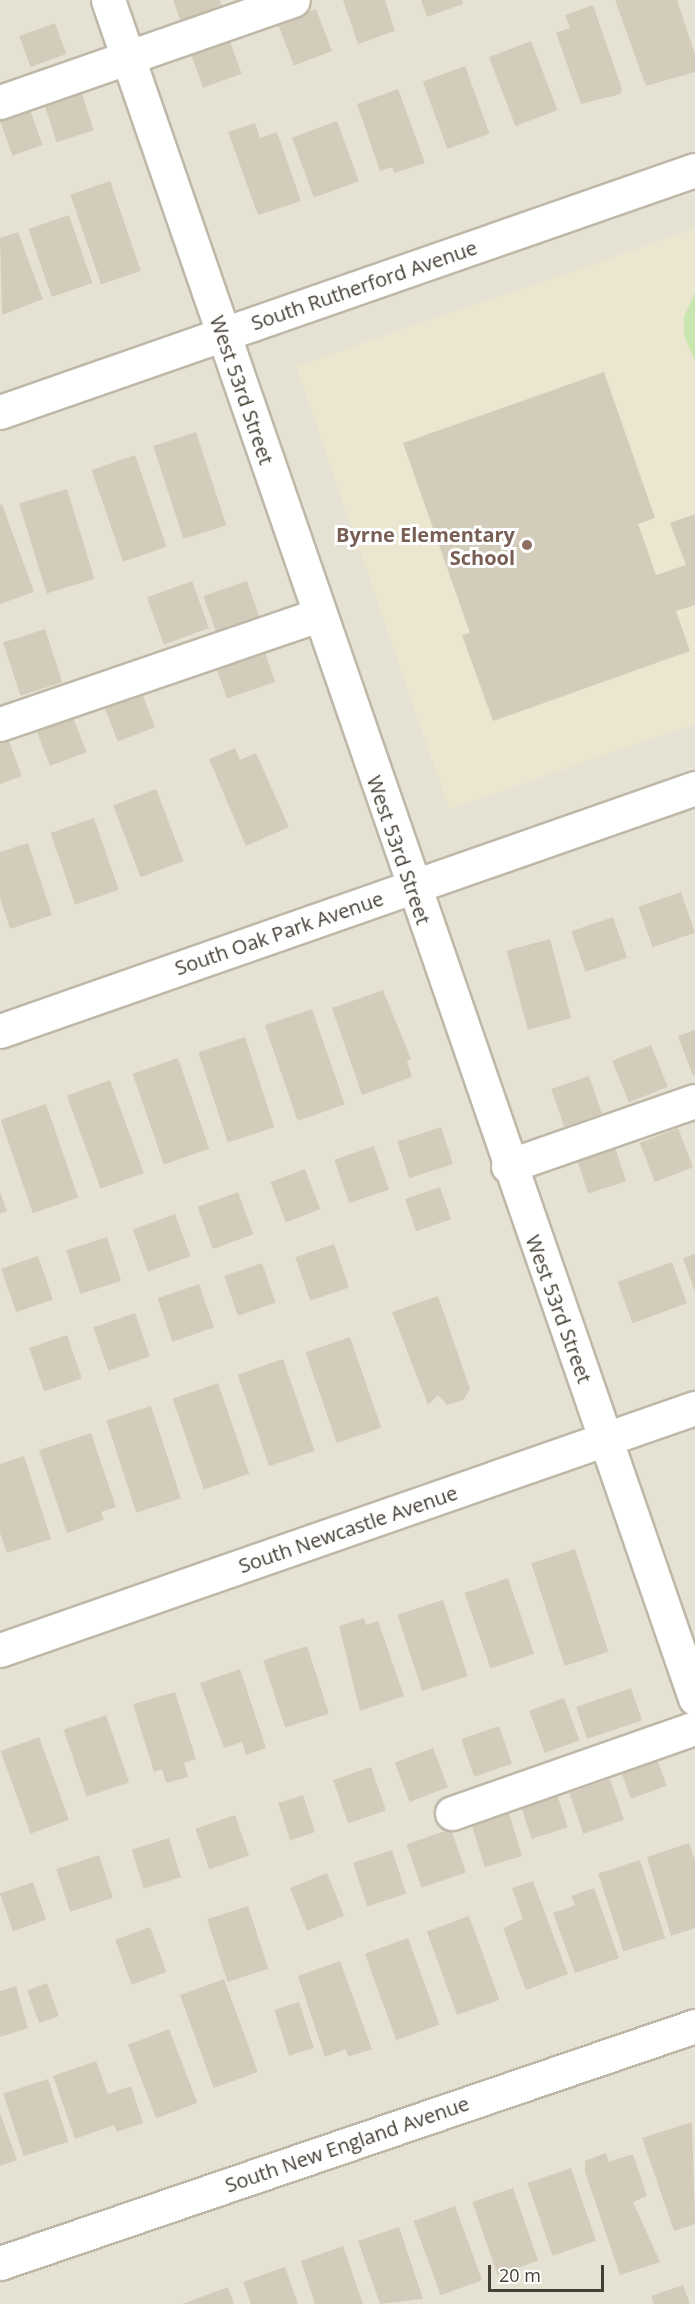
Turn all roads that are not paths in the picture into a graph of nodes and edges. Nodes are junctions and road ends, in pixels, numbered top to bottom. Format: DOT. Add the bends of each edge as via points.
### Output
graph roads {
  1 [pos="108,0"];
  2 [pos="292,0"];
  3 [pos="128,57"];
  4 [pos="0,102"];
  5 [pos="695,170"];
  6 [pos="223,334"];
  7 [pos="0,412"];
  8 [pos="318,615"];
  9 [pos="0,724"];
  10 [pos="695,788"];
  11 [pos="412,886"];
  12 [pos="0,1030"];
  13 [pos="695,1101"];
  14 [pos="508,1166"];
  15 [pos="695,1408"];
  16 [pos="605,1439"];
  17 [pos="0,1650"];
  18 [pos="695,1698"];
  19 [pos="695,1728"];
  20 [pos="452,1813"];
  21 [pos="695,2026"];
  22 [pos="0,2263"];
  1 -- 3 [label="street, West 53rd Street"];
  2 -- 3 [label="street"];
  3 -- 4 [label="street"];
  3 -- 6 [label="street, West 53rd Street"];
  5 -- 6 [label="street, South Rutherford Avenue"];
  6 -- 7 [label="street, South Rutherford Avenue"];
  6 -- 8 [label="street, West 53rd Street"];
  8 -- 9 [label="street"];
  8 -- 11 [label="street, West 53rd Street"];
  10 -- 11 [label="street, South Oak Park Avenue"];
  11 -- 12 [label="street, South Oak Park Avenue"];
  11 -- 14 [label="street, West 53rd Street"];
  13 -- 14 [label="street"];
  14 -- 16 [label="street, West 53rd Street"];
  15 -- 16 [label="street, South Newcastle Avenue"];
  16 -- 17 [label="street, South Newcastle Avenue"];
  16 -- 18 [label="street, West 53rd Street"];
  19 -- 20 [label="street"];
  21 -- 22 [label="street, South New England Avenue"];
}
